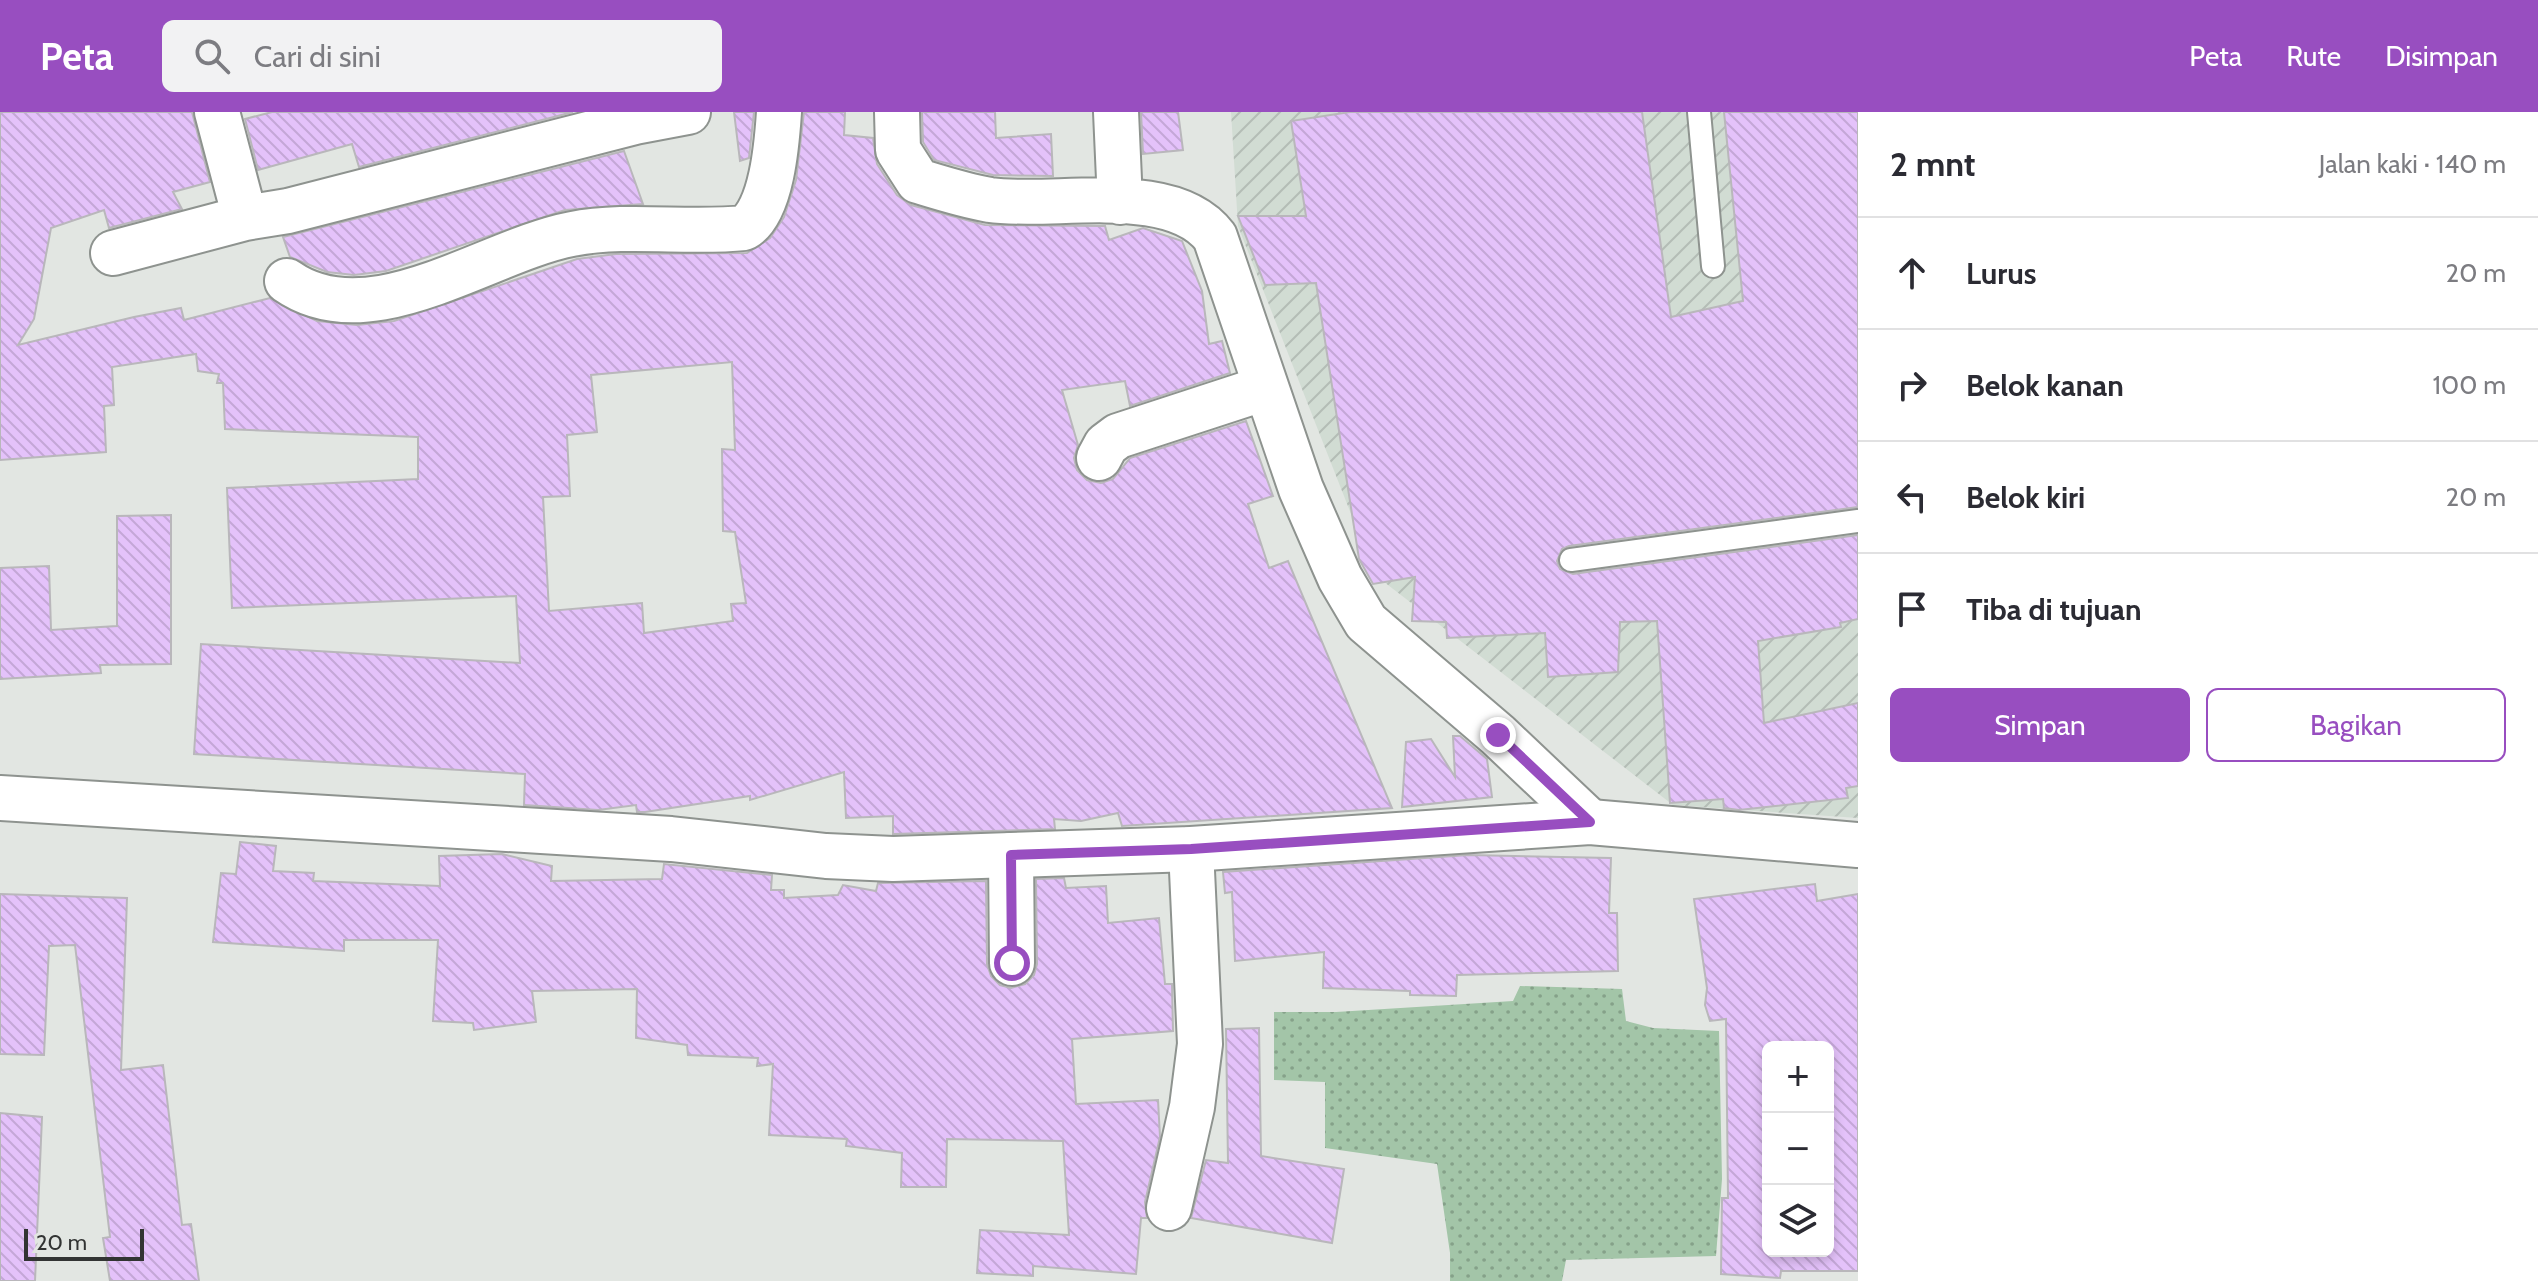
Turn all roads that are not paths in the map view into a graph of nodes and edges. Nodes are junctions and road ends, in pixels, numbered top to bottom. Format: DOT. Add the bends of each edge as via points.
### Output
graph roads {
  1 [pos="217,112"];
  2 [pos="688,112"];
  3 [pos="779,112"];
  4 [pos="897,112"];
  5 [pos="1116,112"];
  6 [pos="1699,112"];
  7 [pos="633,117"];
  8 [pos="1120,202"];
  9 [pos="245,218"];
  10 [pos="113,253"];
  11 [pos="1713,266"];
  12 [pos="287,281"];
  13 [pos="1265,388"];
  14 [pos="1099,458"];
  15 [pos="1858,521"];
  16 [pos="1571,560"];
  17 [pos="0,798"];
  18 [pos="1590,822"];
  19 [pos="1858,845"];
  20 [pos="1191,849"];
  21 [pos="1011,855"];
  22 [pos="1012,963"];
  23 [pos="1169,1208"];
  1 -- 9 [label="street"];
  2 -- 7 [label="street"];
  3 -- 12 [label="street" via="774,175 752,224 744,228 572,234 374,300 332,299"];
  4 -- 8 [label="street" via="898,150 918,181 991,200"];
  5 -- 8 [label="street"];
  6 -- 11 [label="lane"];
  7 -- 9 [label="street" via="288,211"];
  8 -- 13 [label="street" via="1185,211 1202,220 1215,237"];
  9 -- 10 [label="street"];
  13 -- 14 [label="street" via="1118,436"];
  13 -- 18 [label="street" via="1301,489 1340,578 1366,622"];
  15 -- 16 [label="lane"];
  17 -- 21 [label="street" via="671,839 826,856"];
  18 -- 19 [label="street"];
  18 -- 20 [label="street"];
  20 -- 21 [label="street"];
  20 -- 23 [label="street" via="1200,1044"];
  21 -- 22 [label="street"];
}
